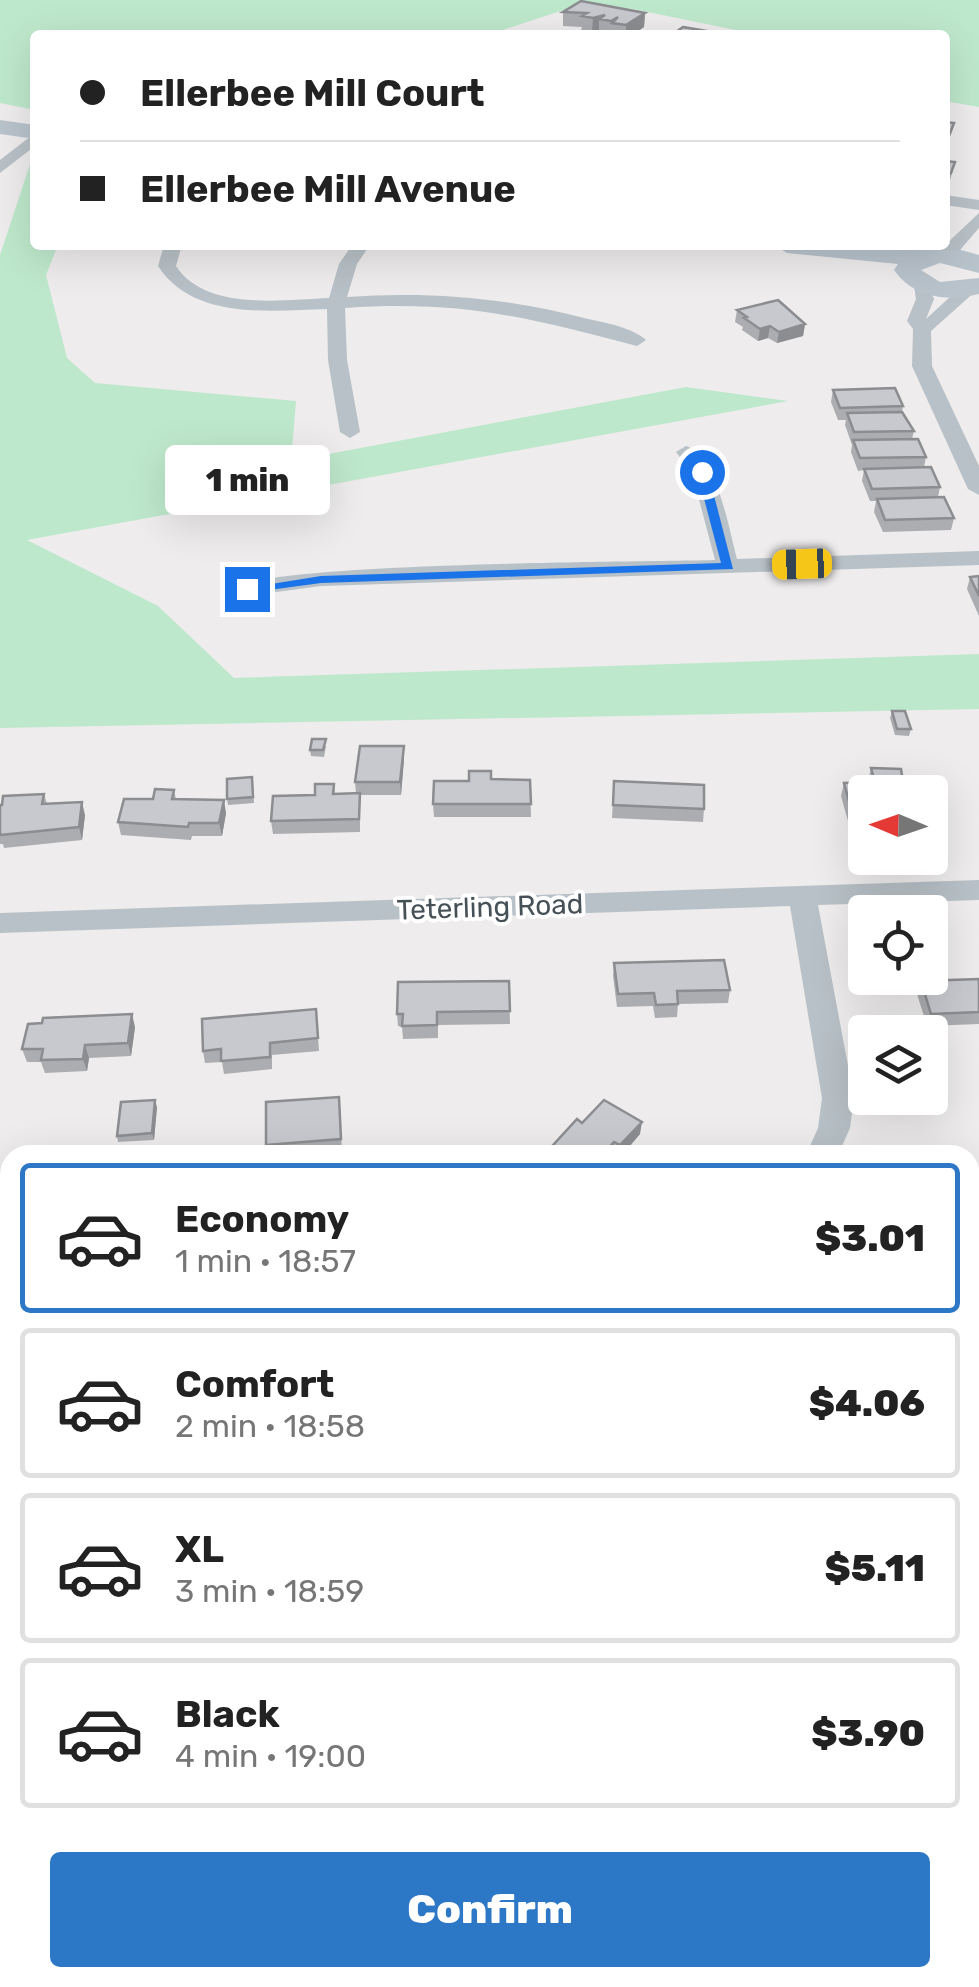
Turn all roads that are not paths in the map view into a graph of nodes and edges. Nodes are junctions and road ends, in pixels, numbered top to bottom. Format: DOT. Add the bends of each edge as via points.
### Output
graph roads {
  1 [pos="0,126"];
  2 [pos="30,134"];
  3 [pos="30,140"];
  4 [pos="0,168"];
  5 [pos="950,201"];
  6 [pos="979,205"];
  7 [pos="979,220"];
  8 [pos="950,249"];
  9 [pos="172,250"];
  10 [pos="359,250"];
  11 [pos="819,250"];
  12 [pos="948,250"];
  13 [pos="921,269"];
  14 [pos="976,275"];
  15 [pos="336,302"];
  16 [pos="922,328"];
  17 [pos="637,340"];
  18 [pos="350,432"];
  19 [pos="686,452"];
  20 [pos="979,489"];
  21 [pos="979,558"];
  22 [pos="728,566"];
  23 [pos="247,589"];
  24 [pos="979,890"];
  25 [pos="802,896"];
  26 [pos="0,924"];
  27 [pos="826,1145"];
  1 -- 2 [label="street"];
  3 -- 4 [label="street"];
  5 -- 6 [label="street"];
  7 -- 8 [label="street"];
  9 -- 15 [label="street" via="168,274 197,294 252,305"];
  10 -- 15 [label="street" via="338,280"];
  11 -- 13 [label="street"];
  12 -- 13 [label="street"];
  13 -- 14 [label="street" via="938,289"];
  13 -- 16 [label="street" via="925,299 916,321"];
  14 -- 16 [label="street"];
  15 -- 17 [label="street" via="446,300 601,327"];
  15 -- 18 [label="street"];
  16 -- 20 [label="street" via="922,366"];
  19 -- 22 [label="street" via="702,472"];
  21 -- 22 [label="street"];
  22 -- 23 [label="street" via="321,579"];
  24 -- 25 [label="street, Teterling Road"];
  25 -- 26 [label="street, Teterling Road"];
  25 -- 27 [label="street" via="838,1098"];
}
